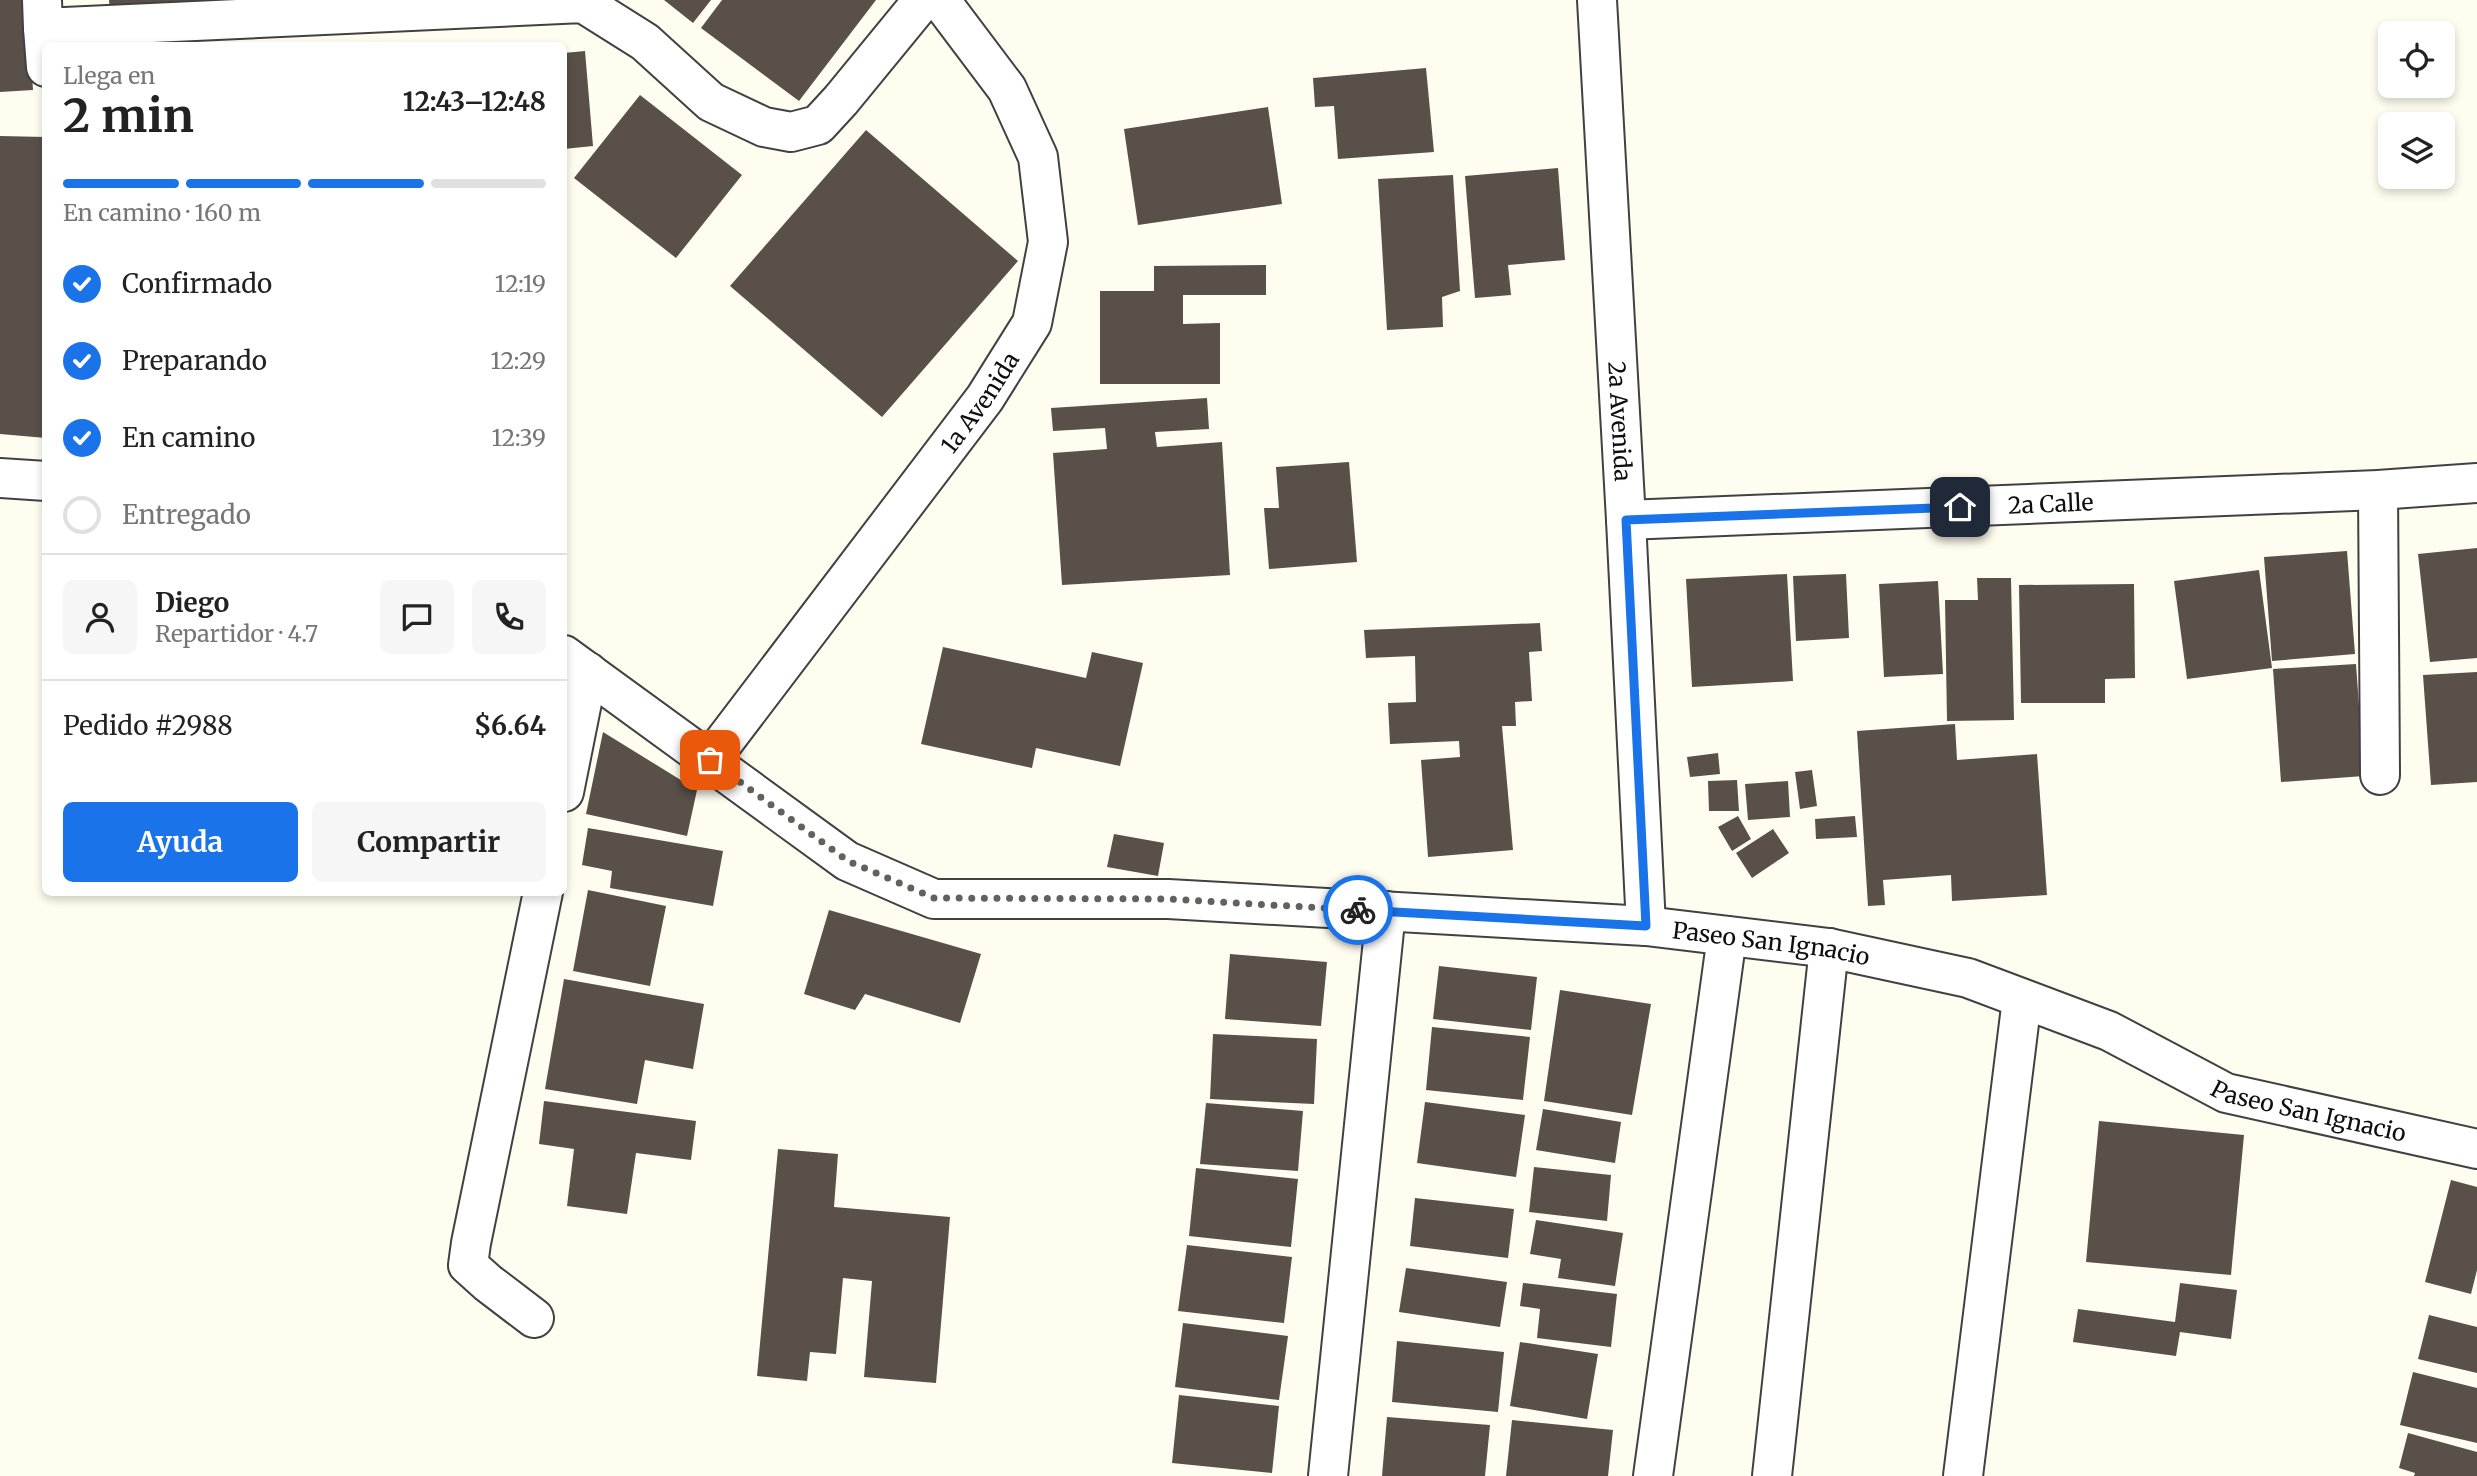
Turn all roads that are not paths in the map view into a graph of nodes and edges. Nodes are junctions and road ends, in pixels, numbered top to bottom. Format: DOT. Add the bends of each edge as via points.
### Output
graph roads {
  1 [pos="923,0"];
  2 [pos="940,0"];
  3 [pos="1597,0"];
  4 [pos="43,14"];
  5 [pos="45,42"];
  6 [pos="0,478"];
  7 [pos="42,481"];
  8 [pos="2477,483"];
  9 [pos="2378,490"];
  10 [pos="1626,520"];
  11 [pos="576,663"];
  12 [pos="567,760"];
  13 [pos="710,760"];
  14 [pos="2380,775"];
  15 [pos="542,896"];
  16 [pos="1386,911"];
  17 [pos="1646,926"];
  18 [pos="1727,936"];
  19 [pos="1829,948"];
  20 [pos="2022,999"];
  21 [pos="2477,1149"];
  22 [pos="534,1318"];
  23 [pos="1328,1476"];
  24 [pos="1653,1476"];
  25 [pos="1772,1476"];
  26 [pos="1963,1476"];
  1 -- 4 [label="street" via="818,125 791,132 764,127 711,102 645,42 583,3"];
  2 -- 13 [label="street, 1a Avenida" via="1007,89 1038,157 1048,242 1032,323 985,398"];
  3 -- 10 [label="street, 2a Avenida"];
  4 -- 5 [label="street"];
  6 -- 7 [label="street"];
  8 -- 9 [label="street, 2a Calle"];
  9 -- 10 [label="street, 2a Calle"];
  9 -- 14 [label="street"];
  10 -- 17 [label="street, 2a Avenida"];
  11 -- 12 [label="street"];
  11 -- 13 [label="street, Paseo San Ignacio"];
  13 -- 16 [label="street, Paseo San Ignacio" via="848,861 934,898 1168,899"];
  15 -- 22 [label="street" via="468,1265"];
  16 -- 17 [label="street, Paseo San Ignacio"];
  16 -- 23 [label="street"];
  17 -- 18 [label="street, Paseo San Ignacio"];
  18 -- 19 [label="street, Paseo San Ignacio"];
  18 -- 24 [label="street"];
  19 -- 20 [label="street, Paseo San Ignacio" via="1968,978"];
  19 -- 25 [label="street"];
  20 -- 21 [label="street, Paseo San Ignacio" via="2109,1031 2226,1093"];
  20 -- 26 [label="street"];
}
